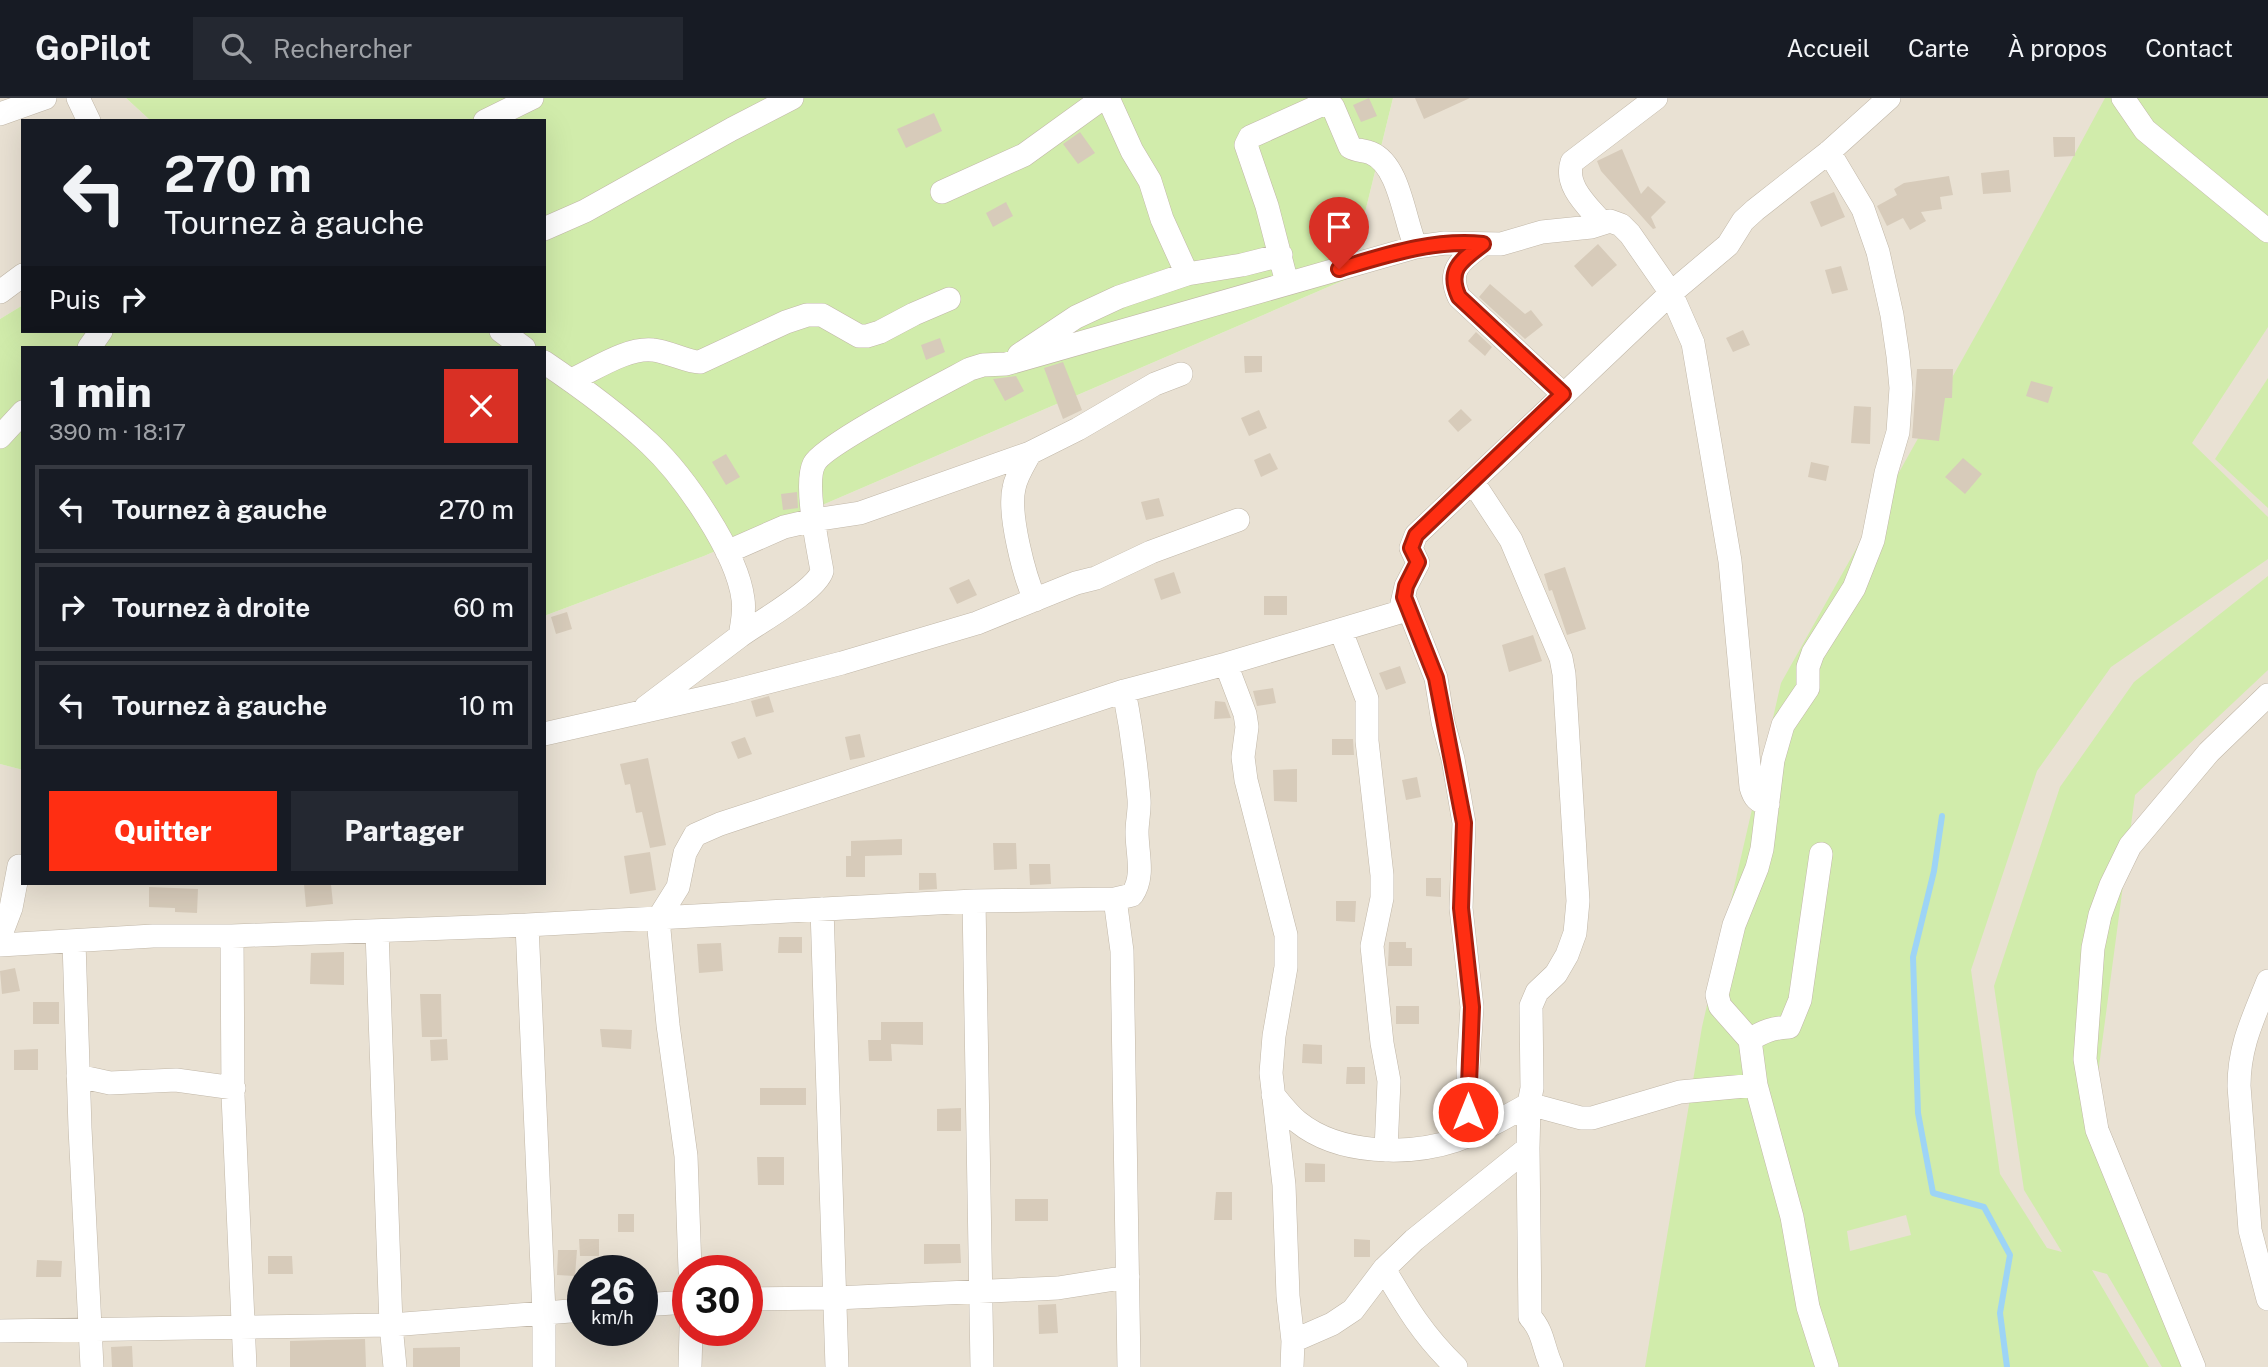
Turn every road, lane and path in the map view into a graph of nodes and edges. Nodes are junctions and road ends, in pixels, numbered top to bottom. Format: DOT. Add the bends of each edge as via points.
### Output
graph roads {
  1 [pos="45,98"];
  2 [pos="78,98"];
  3 [pos="532,98"];
  4 [pos="792,98"];
  5 [pos="1105,98"];
  6 [pos="1657,98"];
  7 [pos="1889,98"];
  8 [pos="2123,98"];
  9 [pos="1333,101"];
  10 [pos="0,114"];
  11 [pos="88,119"];
  12 [pos="489,119"];
  13 [pos="1829,152"];
  14 [pos="942,192"];
  15 [pos="1602,223"];
  16 [pos="546,228"];
  17 [pos="2268,231"];
  18 [pos="1483,244"];
  19 [pos="1416,247"];
  20 [pos="1281,255"];
  21 [pos="1187,274"];
  22 [pos="21,276"];
  23 [pos="1287,283"];
  24 [pos="0,292"];
  25 [pos="1671,293"];
  26 [pos="949,299"];
  27 [pos="504,333"];
  28 [pos="521,346"];
  29 [pos="546,363"];
  30 [pos="1006,364"];
  31 [pos="1181,374"];
  32 [pos="571,380"];
  33 [pos="1563,394"];
  34 [pos="21,414"];
  35 [pos="0,437"];
  36 [pos="1030,453"];
  37 [pos="1473,482"];
  38 [pos="814,520"];
  39 [pos="1238,520"];
  40 [pos="727,552"];
  41 [pos="1404,597"];
  42 [pos="1035,600"];
  43 [pos="1341,631"];
  44 [pos="740,636"];
  45 [pos="1226,664"];
  46 [pos="1124,691"];
  47 [pos="2268,695"];
  48 [pos="637,713"];
  49 [pos="546,734"];
  50 [pos="1769,804"];
  51 [pos="1821,854"];
  52 [pos="19,866"];
  53 [pos="1115,899"];
  54 [pos="974,901"];
  55 [pos="822,909"];
  56 [pos="658,919"];
  57 [pos="527,925"];
  58 [pos="377,931"];
  59 [pos="232,936"];
  60 [pos="0,937"];
  61 [pos="74,942"];
  62 [pos="0,945"];
  63 [pos="2268,981"];
  64 [pos="1750,1040"];
  65 [pos="78,1076"];
  66 [pos="1756,1085"];
  67 [pos="234,1088"];
  68 [pos="1273,1095"];
  69 [pos="1529,1104"];
  70 [pos="1469,1135"];
  71 [pos="1528,1148"];
  72 [pos="1386,1150"];
  73 [pos="2259,1229"];
  74 [pos="689,1255"];
  75 [pos="1384,1269"];
  76 [pos="1128,1277"];
  77 [pos="981,1290"];
  78 [pos="835,1298"];
  79 [pos="2268,1298"];
  80 [pos="763,1299"];
  81 [pos="567,1311"];
  82 [pos="544,1313"];
  83 [pos="391,1325"];
  84 [pos="243,1327"];
  85 [pos="90,1329"];
  86 [pos="0,1331"];
  87 [pos="1293,1341"];
  88 [pos="691,1346"];
  89 [pos="92,1367"];
  90 [pos="245,1367"];
  91 [pos="395,1367"];
  92 [pos="544,1367"];
  93 [pos="690,1367"];
  94 [pos="837,1367"];
  95 [pos="982,1367"];
  96 [pos="1129,1367"];
  97 [pos="1292,1367"];
  98 [pos="1456,1367"];
  99 [pos="1552,1367"];
  100 [pos="1827,1367"];
  101 [pos="2194,1367"];
  1 -- 10 [label="street"];
  2 -- 11 [label="street"];
  3 -- 12 [label="street"];
  4 -- 16 [label="street"];
  5 -- 14 [label="street" via="1024,155"];
  5 -- 21 [label="street" via="1150,181"];
  6 -- 15 [label="street" via="1572,162 1569,171 1575,191"];
  7 -- 13 [label="street"];
  8 -- 17 [label="street" via="2145,130"];
  9 -- 19 [label="street" via="1349,147 1381,160 1392,176"];
  9 -- 20 [label="street" via="1247,141"];
  13 -- 25 [label="street" via="1755,210 1728,244"];
  13 -- 50 [label="street" via="1864,209 1878,253 1898,356 1898,432 1868,552 1854,588 1813,653 1808,688 1783,725 1773,760"];
  15 -- 18 [label="street"];
  15 -- 25 [label="street" via="1621,225 1630,234"];
  18 -- 19 [label="street"];
  18 -- 33 [label="street" via="1454,271 1453,285 1459,297"];
  19 -- 23 [label="street"];
  20 -- 21 [label="street"];
  20 -- 23 [label="street"];
  21 -- 30 [label="street" via="1076,317"];
  22 -- 24 [label="street"];
  23 -- 30 [label="street"];
  25 -- 33 [label="street"];
  25 -- 50 [label="street" via="1693,343 1726,538 1751,787 1753,796"];
  26 -- 32 [label="street" via="867,336 813,314 700,362 644,349"];
  27 -- 28 [label="street"];
  29 -- 32 [label="street"];
  30 -- 38 [label="street" via="970,369 822,455 811,472"];
  31 -- 36 [label="street"];
  32 -- 40 [label="street" via="652,446 700,507"];
  33 -- 37 [label="street"];
  34 -- 35 [label="street"];
  36 -- 38 [label="street" via="860,513"];
  36 -- 42 [label="street" via="1014,485 1012,515"];
  37 -- 41 [label="street" via="1416,535 1411,548 1418,562"];
  37 -- 69 [label="street" via="1521,560 1564,674 1578,901 1567,955 1531,1006"];
  38 -- 40 [label="street" via="784,527"];
  38 -- 44 [label="street" via="820,578"];
  39 -- 42 [label="street"];
  40 -- 44 [label="street" via="744,601"];
  41 -- 43 [label="street" via="1401,612"];
  41 -- 70 [label="street" via="1436,678 1464,823 1461,908 1472,1007"];
  42 -- 48 [label="street" via="977,623 842,663"];
  43 -- 45 [label="street"];
  43 -- 72 [label="street" via="1367,699 1367,741 1382,875 1372,946 1389,1082"];
  44 -- 48 [label="street"];
  45 -- 46 [label="street"];
  45 -- 68 [label="street" via="1245,714 1245,780 1286,935 1286,967 1274,1036"];
  46 -- 53 [label="street" via="1139,802 1140,872 1132,895"];
  46 -- 56 [label="street" via="705,830 695,835 685,853 678,887"];
  47 -- 101 [label="street" via="2209,752 2130,846 2110,885 2093,948 2085,1059 2097,1130"];
  48 -- 49 [label="street"];
  50 -- 64 [label="street" via="1762,849 1734,925 1717,995 1720,1006"];
  51 -- 64 [label="street" via="1794,1019 1789,1027 1761,1032"];
  52 -- 60 [label="street"];
  53 -- 54 [label="street"];
  53 -- 76 [label="street" via="1122,950"];
  54 -- 55 [label="street"];
  54 -- 77 [label="street"];
  55 -- 56 [label="street"];
  55 -- 78 [label="street"];
  56 -- 57 [label="street"];
  56 -- 74 [label="street" via="686,1156"];
  57 -- 58 [label="street"];
  57 -- 82 [label="street"];
  58 -- 59 [label="street"];
  58 -- 83 [label="street"];
  59 -- 61 [label="street"];
  59 -- 67 [label="street"];
  61 -- 62 [label="street"];
  61 -- 65 [label="street"];
  63 -- 73 [label="street" via="2239,1065"];
  64 -- 66 [label="street"];
  65 -- 67 [label="street" via="110,1083 176,1080"];
  65 -- 85 [label="street"];
  66 -- 69 [label="street" via="1681,1092 1592,1118"];
  66 -- 100 [label="street" via="1792,1217 1808,1307"];
  67 -- 84 [label="street"];
  68 -- 72 [label="street" via="1298,1122 1316,1133 1342,1145"];
  68 -- 87 [label="street" via="1284,1185"];
  69 -- 70 [label="street"];
  69 -- 71 [label="street"];
  70 -- 72 [label="street"];
  71 -- 75 [label="street"];
  71 -- 99 [label="street" via="1530,1317 1539,1326"];
  73 -- 79 [label="street"];
  75 -- 87 [label="street" via="1353,1310"];
  75 -- 98 [label="street" via="1430,1342"];
  76 -- 77 [label="street" via="1058,1288"];
  76 -- 96 [label="street"];
  77 -- 78 [label="street"];
  77 -- 95 [label="street"];
  78 -- 80 [label="street"];
  78 -- 94 [label="street"];
  81 -- 82 [label="street"];
  82 -- 83 [label="street"];
  82 -- 92 [label="street"];
  83 -- 84 [label="street"];
  83 -- 91 [label="street"];
  84 -- 85 [label="street"];
  84 -- 90 [label="street"];
  85 -- 86 [label="street"];
  85 -- 89 [label="street"];
  87 -- 97 [label="street"];
  88 -- 93 [label="street"];
}
